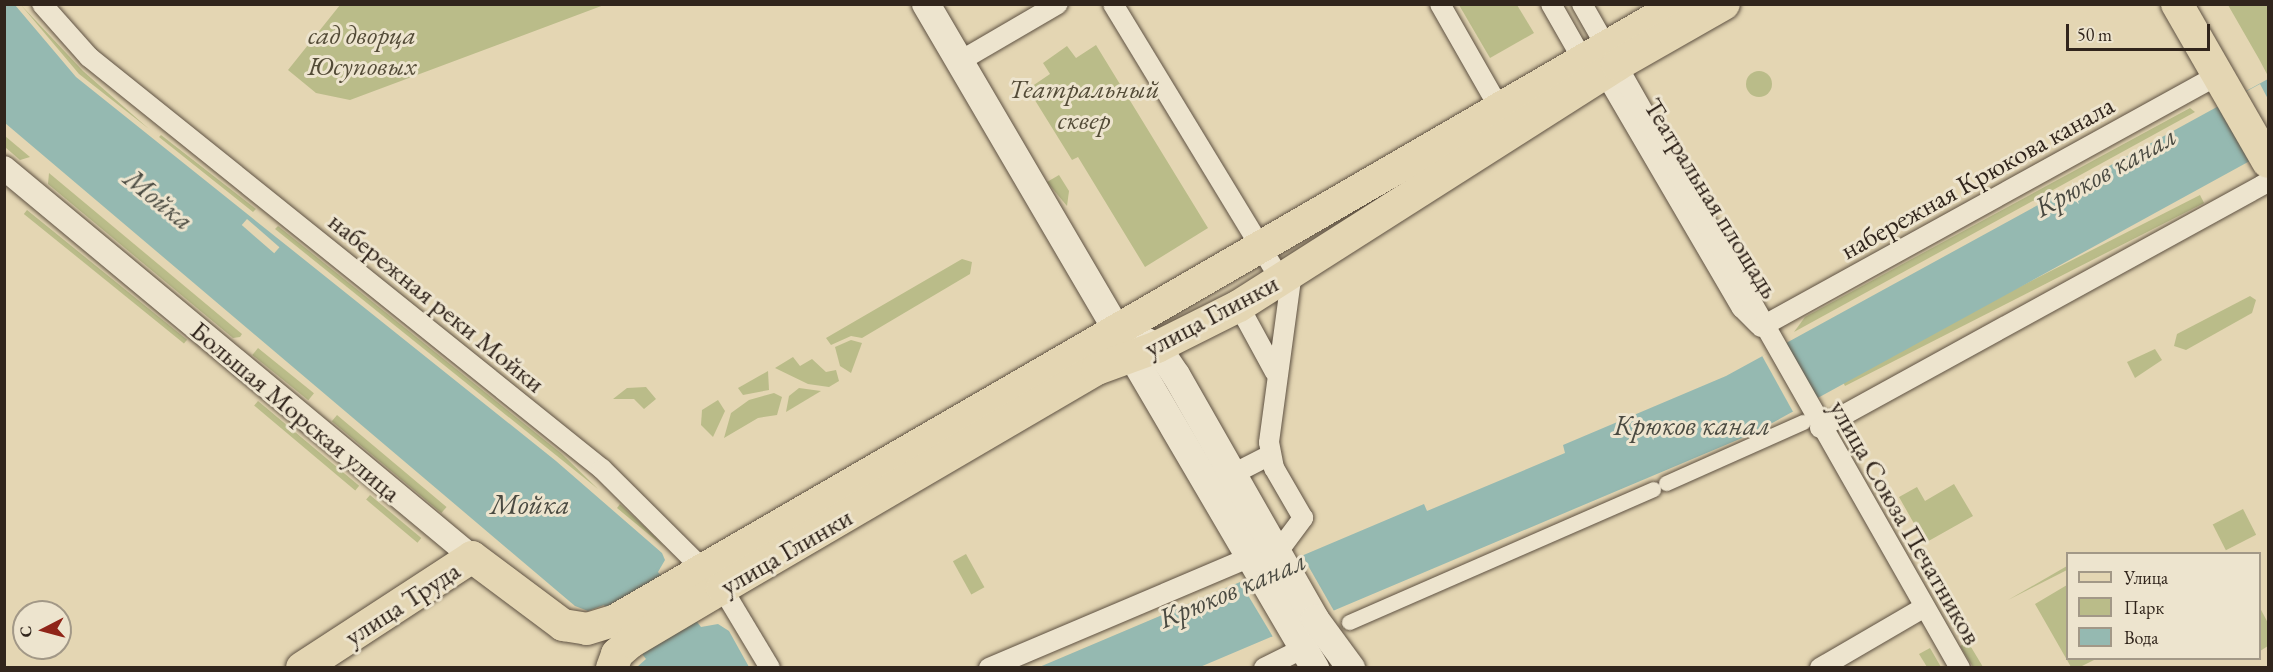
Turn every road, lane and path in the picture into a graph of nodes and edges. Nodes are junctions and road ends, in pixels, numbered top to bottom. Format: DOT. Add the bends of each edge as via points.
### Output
graph roads {
  1 [pos="42,4"];
  2 [pos="926,4"];
  3 [pos="1058,4"];
  4 [pos="1113,4"];
  5 [pos="1440,4"];
  6 [pos="1551,4"];
  7 [pos="1582,4"];
  8 [pos="1680,4"];
  9 [pos="1724,4"];
  10 [pos="2177,4"];
  11 [pos="2201,4"];
  12 [pos="960,61"];
  13 [pos="1603,62"];
  14 [pos="2233,88"];
  15 [pos="1507,121"];
  16 [pos="2267,156"];
  17 [pos="7,175"];
  18 [pos="1262,248"];
  19 [pos="1286,276"];
  20 [pos="1239,306"];
  21 [pos="1117,327"];
  22 [pos="1761,327"];
  23 [pos="1144,352"];
  24 [pos="1276,375"];
  25 [pos="1810,418"];
  26 [pos="1270,455"];
  27 [pos="1233,474"];
  28 [pos="472,557"];
  29 [pos="1267,562"];
  30 [pos="713,578"];
  31 [pos="1925,607"];
  32 [pos="1349,622"];
  33 [pos="615,630"];
  34 [pos="1306,641"];
  35 [pos="302,668"];
  36 [pos="612,668"];
  37 [pos="770,668"];
  38 [pos="989,668"];
  39 [pos="1264,668"];
  40 [pos="1351,668"];
  41 [pos="1820,668"];
  42 [pos="1960,668"];
  1 -- 30 [label="street, набережная реки Мойки" via="89,57 602,469"];
  2 -- 12 [label="main road"];
  3 -- 12 [label="street"];
  4 -- 18 [label="street"];
  5 -- 15 [label="street"];
  6 -- 13 [label="street, Театральная площадь"];
  7 -- 13 [label="street, Театральная площадь"];
  8 -- 13 [label="main road, улица Глинки"];
  9 -- 13 [label="main road, улица Глинки"];
  10 -- 14 [label="main road"];
  11 -- 14 [label="main road"];
  12 -- 21 [label="main road"];
  13 -- 15 [label="main road, улица Глинки"];
  13 -- 22 [label="street, Театральная площадь" via="1754,301"];
  14 -- 16 [label="main road"];
  14 -- 22 [label="street, набережная Крюкова канала"];
  15 -- 18 [label="main road, улица Глинки"];
  15 -- 19 [label="main road, улица Глинки"];
  16 -- 25 [label="street"];
  17 -- 28 [label="street, Большая Морская улица"];
  18 -- 19 [label="street"];
  18 -- 21 [label="main road, улица Глинки"];
  19 -- 20 [label="main road, улица Глинки"];
  19 -- 24 [label="street"];
  20 -- 23 [label="main road, улица Глинки"];
  20 -- 24 [label="street" via="1258,333"];
  21 -- 23 [label="main road"];
  21 -- 30 [label="main road, улица Глинки"];
  22 -- 25 [label="street, улица Союза Печатников"];
  23 -- 27 [label="main road"];
  23 -- 29 [label="main road"];
  23 -- 30 [label="main road, улица Глинки" via="1097,369"];
  24 -- 26 [label="street"];
  25 -- 31 [label="street, улица Союза Печатников"];
  25 -- 32 [label="street"];
  26 -- 27 [label="street"];
  26 -- 29 [label="street" via="1303,518"];
  27 -- 29 [label="main road"];
  28 -- 33 [label="main road, Большая Морская улица" via="558,622"];
  28 -- 35 [label="main road, улица Труда"];
  29 -- 34 [label="main road"];
  29 -- 38 [label="street"];
  30 -- 33 [label="main road, улица Глинки"];
  30 -- 37 [label="street, набережная реки Мойки"];
  31 -- 41 [label="street"];
  31 -- 42 [label="street, улица Союза Печатников"];
  33 -- 36 [label="main road" via="617,654"];
  34 -- 39 [label="street"];
  34 -- 40 [label="main road"];
}
